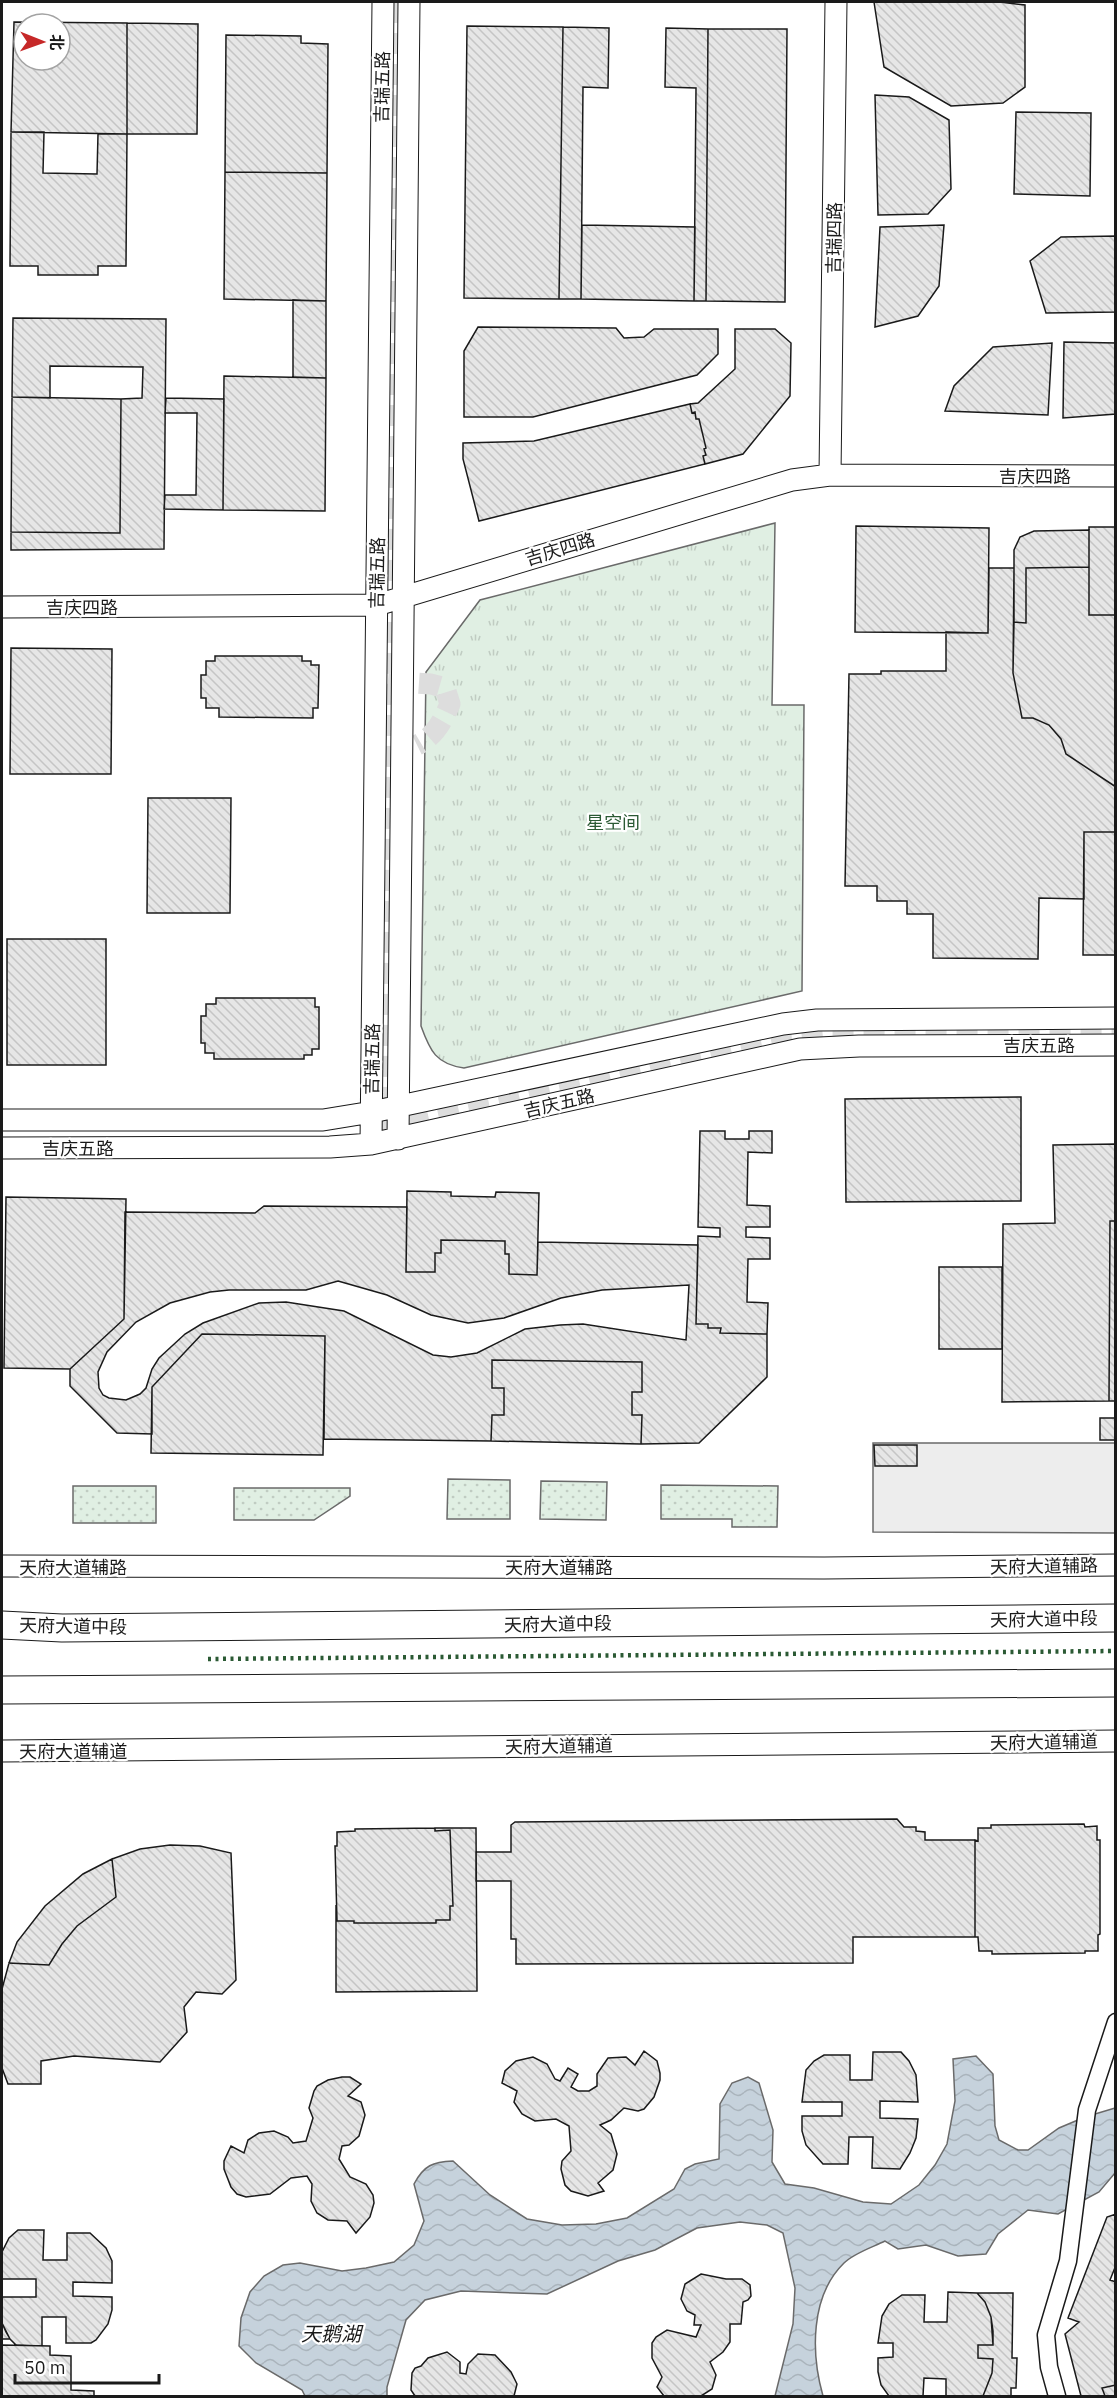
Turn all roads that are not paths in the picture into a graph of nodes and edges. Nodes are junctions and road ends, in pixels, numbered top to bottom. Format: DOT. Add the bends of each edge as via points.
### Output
graph roads {
  1 [pos="383,2"];
  2 [pos="409,2"];
  3 [pos="836,2"];
  4 [pos="830,474"];
  5 [pos="1116,476"];
  6 [pos="403,596"];
  7 [pos="377,605"];
  8 [pos="2,607"];
  9 [pos="1116,1018"];
  10 [pos="1116,1045"];
  11 [pos="398,1106"];
  12 [pos="372,1112"];
  13 [pos="2,1119"];
  14 [pos="398,1139"];
  15 [pos="371,1144"];
  16 [pos="2,1148"];
  17 [pos="1116,1565"];
  18 [pos="2,1566"];
  19 [pos="1116,1618"];
  20 [pos="2,1625"];
  21 [pos="1116,1683"];
  22 [pos="2,1690"];
  23 [pos="1116,1741"];
  24 [pos="2,1751"];
  25 [pos="1116,2022"];
  26 [pos="1057,2397"];
  1 -- 7 [label="street, 吉瑞五路"];
  2 -- 6 [label="street, 吉瑞五路"];
  3 -- 4 [label="street, 吉瑞四路"];
  4 -- 5 [label="street, 吉庆四路"];
  4 -- 6 [label="street, 吉庆四路" via="792,480"];
  6 -- 7 [label="street, 吉庆四路"];
  6 -- 11 [label="street, 吉瑞五路" via="410,746"];
  7 -- 8 [label="street, 吉庆四路"];
  7 -- 12 [label="street, 吉瑞五路"];
  9 -- 11 [label="street, 吉庆五路" via="817,1020 783,1024"];
  10 -- 14 [label="street, 吉庆五路" via="800,1049"];
  11 -- 12 [label="street, 吉庆五路"];
  11 -- 14 [label="street, 吉瑞五路"];
  12 -- 13 [label="street, 吉庆五路" via="323,1120"];
  12 -- 15 [label="street, 吉瑞五路"];
  14 -- 15 [label="street, 吉庆五路"];
  15 -- 16 [label="street, 吉庆五路"];
  17 -- 18 [label="street, 天府大道辅路"];
  19 -- 20 [label="main road, 天府大道中段" via="62,1628"];
  21 -- 22 [label="main road"];
  23 -- 24 [label="street, 天府大道辅道"];
  25 -- 26 [label="street" via="1087,2110 1066,2270 1046,2335"];
}
